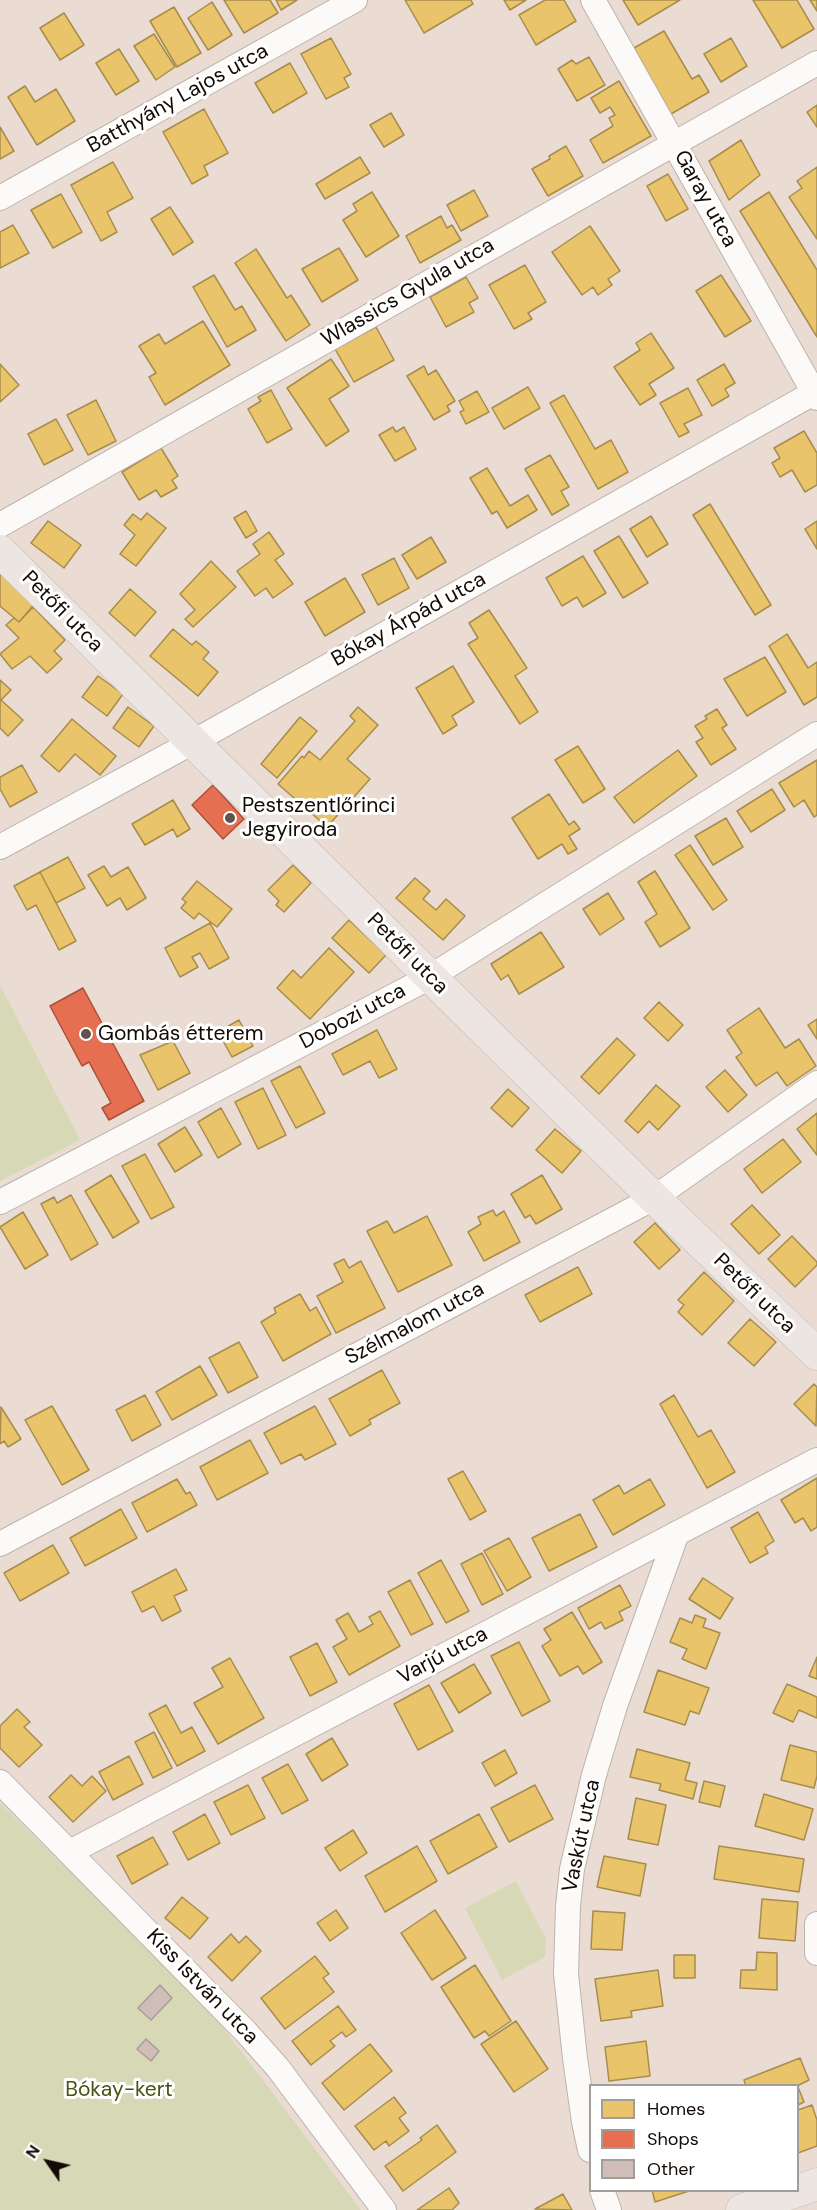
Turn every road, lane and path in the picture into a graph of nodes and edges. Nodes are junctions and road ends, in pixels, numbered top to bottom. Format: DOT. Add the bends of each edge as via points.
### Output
graph roads {
  1 [pos="355,0"];
  2 [pos="593,0"];
  3 [pos="817,63"];
  4 [pos="674,143"];
  5 [pos="0,198"];
  6 [pos="816,394"];
  7 [pos="0,525"];
  8 [pos="0,551"];
  9 [pos="817,734"];
  10 [pos="193,742"];
  11 [pos="0,847"];
  12 [pos="430,977"];
  13 [pos="817,1083"];
  14 [pos="654,1198"];
  15 [pos="0,1202"];
  16 [pos="817,1354"];
  17 [pos="817,1460"];
  18 [pos="676,1533"];
  19 [pos="0,1544"];
  20 [pos="0,1782"];
  21 [pos="70,1852"];
  22 [pos="817,1924"];
  23 [pos="817,1953"];
  24 [pos="589,2140"];
  25 [pos="817,2184"];
  26 [pos="799,2190"];
  27 [pos="604,2192"];
  28 [pos="794,2192"];
  29 [pos="384,2210"];
  30 [pos="609,2210"];
  31 [pos="742,2210"];
  1 -- 5 [label="street, Batthyány Lajos utca"];
  2 -- 4 [label="street, Garay utca"];
  3 -- 4 [label="street, Wlassics Gyula utca"];
  4 -- 6 [label="street, Garay utca"];
  4 -- 7 [label="street, Wlassics Gyula utca"];
  6 -- 10 [label="street, Bókay Árpád utca"];
  8 -- 10 [label="main road, Petőfi utca"];
  9 -- 12 [label="street, Dobozi utca"];
  10 -- 11 [label="street, Bókay Árpád utca"];
  10 -- 12 [label="main road, Petőfi utca"];
  12 -- 14 [label="main road, Petőfi utca"];
  12 -- 15 [label="street, Dobozi utca"];
  13 -- 14 [label="street, Szélmalom utca"];
  14 -- 16 [label="main road, Petőfi utca"];
  14 -- 19 [label="street, Szélmalom utca"];
  17 -- 18 [label="street, Varjú utca"];
  18 -- 21 [label="street, Varjú utca"];
  18 -- 24 [label="street, Vaskút utca" via="615,1706 572,1869 566,1974"];
  20 -- 21 [label="street, Kiss István utca"];
  21 -- 29 [label="street, Kiss István utca" via="278,2068"];
  22 -- 23 [label="street"];
  25 -- 26 [label="main road"];
  27 -- 30 [label="street"];
  28 -- 31 [label="main road"];
}
